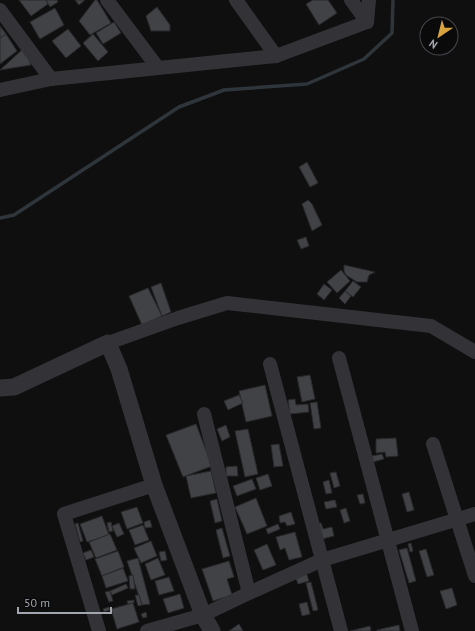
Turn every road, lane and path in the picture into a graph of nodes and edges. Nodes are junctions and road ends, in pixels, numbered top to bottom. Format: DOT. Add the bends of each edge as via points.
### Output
graph roads {
  1 [pos="106,0"];
  2 [pos="236,0"];
  3 [pos="351,0"];
  4 [pos="369,0"];
  5 [pos="0,10"];
  6 [pos="367,22"];
  7 [pos="276,56"];
  8 [pos="158,68"];
  9 [pos="51,79"];
  10 [pos="0,90"];
  11 [pos="108,343"];
  12 [pos="475,352"];
  13 [pos="339,358"];
  14 [pos="270,364"];
  15 [pos="0,388"];
  16 [pos="204,414"];
  17 [pos="433,444"];
  18 [pos="154,484"];
  19 [pos="475,514"];
  20 [pos="457,520"];
  21 [pos="388,541"];
  22 [pos="322,560"];
  23 [pos="475,576"];
  24 [pos="249,593"];
  25 [pos="203,615"];
  26 [pos="99,631"];
  27 [pos="147,631"];
  28 [pos="212,631"];
  29 [pos="341,631"];
  30 [pos="412,631"];
  1 -- 8 [label="street"];
  2 -- 7 [label="street"];
  3 -- 6 [label="street"];
  4 -- 6 [label="street"];
  5 -- 9 [label="street"];
  6 -- 7 [label="street"];
  7 -- 8 [label="street"];
  8 -- 9 [label="street"];
  9 -- 10 [label="street"];
  11 -- 12 [label="street" via="227,304 431,326"];
  11 -- 15 [label="street" via="14,387"];
  11 -- 18 [label="street" via="119,369"];
  13 -- 21 [label="street"];
  14 -- 22 [label="street"];
  16 -- 24 [label="street"];
  17 -- 20 [label="street"];
  18 -- 25 [label="street"];
  18 -- 26 [label="street" via="64,514"];
  19 -- 20 [label="street"];
  20 -- 21 [label="street"];
  20 -- 23 [label="street"];
  21 -- 22 [label="street"];
  21 -- 30 [label="street"];
  22 -- 24 [label="street"];
  22 -- 29 [label="street"];
  24 -- 25 [label="street"];
  25 -- 27 [label="street"];
  25 -- 28 [label="street"];
}
